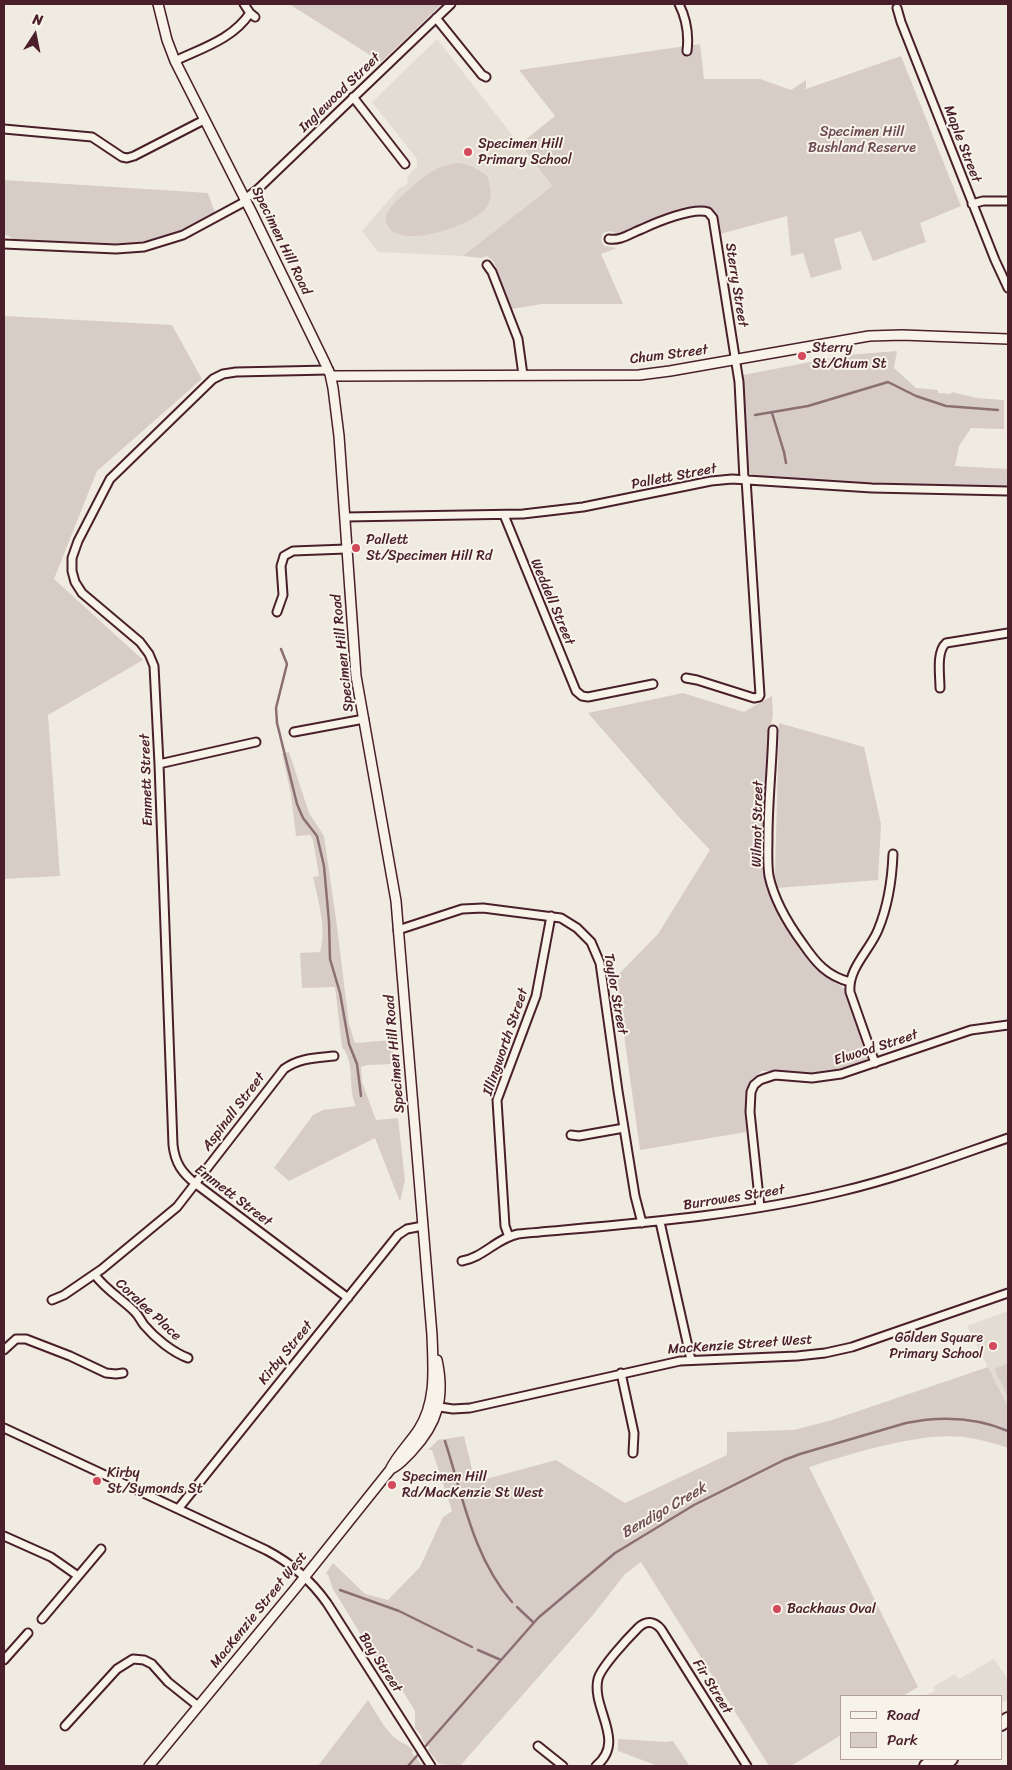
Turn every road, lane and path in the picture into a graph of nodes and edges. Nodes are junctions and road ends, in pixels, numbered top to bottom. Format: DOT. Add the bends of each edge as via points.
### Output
graph roads {
  1 [pos="158,4"];
  2 [pos="244,4"];
  3 [pos="451,4"];
  4 [pos="679,4"];
  5 [pos="897,8"];
  6 [pos="436,18"];
  7 [pos="687,51"];
  8 [pos="175,61"];
  9 [pos="486,77"];
  10 [pos="353,97"];
  11 [pos="204,120"];
  12 [pos="4,129"];
  13 [pos="405,164"];
  14 [pos="246,200"];
  15 [pos="1008,201"];
  16 [pos="972,204"];
  17 [pos="608,239"];
  18 [pos="4,244"];
  19 [pos="487,265"];
  20 [pos="1008,288"];
  21 [pos="1008,339"];
  22 [pos="736,360"];
  23 [pos="330,373"];
  24 [pos="523,375"];
  25 [pos="745,479"];
  26 [pos="1008,491"];
  27 [pos="504,515"];
  28 [pos="345,517"];
  29 [pos="346,548"];
  30 [pos="277,612"];
  31 [pos="1008,634"];
  32 [pos="686,678"];
  33 [pos="653,684"];
  34 [pos="940,688"];
  35 [pos="364,719"];
  36 [pos="773,730"];
  37 [pos="294,732"];
  38 [pos="256,742"];
  39 [pos="159,764"];
  40 [pos="893,854"];
  41 [pos="551,916"];
  42 [pos="398,930"];
  43 [pos="850,982"];
  44 [pos="1008,1025"];
  45 [pos="334,1056"];
  46 [pos="875,1063"];
  47 [pos="624,1128"];
  48 [pos="571,1135"];
  49 [pos="1008,1138"];
  50 [pos="196,1184"];
  51 [pos="760,1207"];
  52 [pos="660,1222"];
  53 [pos="642,1223"];
  54 [pos="423,1226"];
  55 [pos="508,1237"];
  56 [pos="462,1261"];
  57 [pos="95,1275"];
  58 [pos="1008,1293"];
  59 [pos="348,1298"];
  60 [pos="52,1300"];
  61 [pos="4,1350"];
  62 [pos="188,1358"];
  63 [pos="691,1360"];
  64 [pos="122,1373"];
  65 [pos="621,1374"];
  66 [pos="434,1406"];
  67 [pos="4,1428"];
  68 [pos="633,1453"];
  69 [pos="178,1509"];
  70 [pos="4,1536"];
  71 [pos="101,1549"];
  72 [pos="78,1576"];
  73 [pos="305,1576"];
  74 [pos="42,1619"];
  75 [pos="28,1632"];
  76 [pos="4,1658"];
  77 [pos="198,1706"];
  78 [pos="64,1726"];
  79 [pos="538,1746"];
  80 [pos="149,1766"];
  81 [pos="431,1766"];
  82 [pos="563,1766"];
  83 [pos="596,1766"];
  84 [pos="747,1766"];
  1 -- 8 [label="main road, Specimen Hill Road"];
  2 -- 8 [label="street" via="252,15 239,27"];
  3 -- 6 [label="street, Inglewood Street"];
  4 -- 7 [label="street" via="686,21"];
  5 -- 16 [label="street, Maple Street"];
  6 -- 9 [label="street"];
  6 -- 10 [label="street, Inglewood Street"];
  8 -- 11 [label="main road, Specimen Hill Road"];
  10 -- 13 [label="street"];
  10 -- 14 [label="street, Inglewood Street"];
  11 -- 12 [label="street" via="127,158 92,137"];
  11 -- 14 [label="main road, Specimen Hill Road"];
  14 -- 18 [label="street, Inglewood Street" via="183,235 144,247 116,250"];
  14 -- 23 [label="main road, Specimen Hill Road"];
  15 -- 16 [label="street"];
  16 -- 20 [label="street, Maple Street"];
  17 -- 22 [label="street, Sterry Street" via="621,238 696,211 710,214 714,222"];
  19 -- 24 [label="street" via="518,339"];
  21 -- 22 [label="main road, Chum Street" via="869,336"];
  22 -- 24 [label="main road, Chum Street" via="654,374"];
  22 -- 25 [label="street"];
  23 -- 24 [label="main road, Chum Street"];
  23 -- 28 [label="main road, Specimen Hill Road"];
  23 -- 39 [label="street, Emmett Street" via="236,372 213,380 110,479 78,541 72,558 75,582 82,593 140,642 154,666"];
  25 -- 26 [label="street, Pallett Street" via="872,488"];
  25 -- 27 [label="street, Pallett Street" via="711,481 583,507"];
  25 -- 32 [label="street" via="759,697"];
  27 -- 28 [label="street, Pallett Street"];
  27 -- 33 [label="street, Weddell Street" via="576,691 588,697"];
  28 -- 29 [label="main road, Specimen Hill Road"];
  29 -- 30 [label="street" via="293,551 284,556 281,566 283,594"];
  29 -- 35 [label="main road, Specimen Hill Road" via="355,661"];
  31 -- 34 [label="street" via="943,645"];
  35 -- 37 [label="street"];
  35 -- 42 [label="main road, Specimen Hill Road" via="392,870"];
  36 -- 43 [label="street, Wilmot Street" via="768,822 770,879 790,924 809,953 833,976"];
  38 -- 39 [label="street"];
  39 -- 50 [label="street, Emmett Street" via="173,1145 178,1166"];
  40 -- 43 [label="street" via="891,884 881,923"];
  41 -- 42 [label="street, Taylor Street" via="471,908"];
  41 -- 47 [label="street, Taylor Street" via="577,928 591,942 598,956"];
  41 -- 55 [label="street, Illingworth Street" via="536,996 497,1100"];
  42 -- 54 [label="main road, Specimen Hill Road"];
  43 -- 46 [label="street" via="850,992"];
  44 -- 46 [label="street, Elwood Street" via="971,1030"];
  45 -- 50 [label="street, Aspinall Street" via="302,1060 284,1069"];
  46 -- 51 [label="street, Elwood Street" via="857,1070 812,1078 767,1076 754,1085 750,1112"];
  47 -- 48 [label="street"];
  47 -- 53 [label="street, Taylor Street"];
  49 -- 51 [label="street, Burrowes Street" via="882,1181"];
  50 -- 57 [label="street, Aspinall Street" via="170,1214"];
  50 -- 59 [label="street, Emmett Street"];
  51 -- 52 [label="street, Burrowes Street"];
  52 -- 53 [label="street, Burrowes Street"];
  52 -- 63 [label="street"];
  53 -- 55 [label="street, Burrowes Street"];
  54 -- 59 [label="street, Kirby Street" via="403,1230"];
  54 -- 66 [label="main road, Specimen Hill Road"];
  55 -- 56 [label="street, Burrowes Street" via="482,1254"];
  57 -- 60 [label="street, Aspinall Street"];
  57 -- 62 [label="street, Coralee Place" via="135,1312 151,1332 175,1352"];
  58 -- 63 [label="street, MacKenzie Street West" via="852,1347 825,1353"];
  59 -- 69 [label="street, Kirby Street"];
  61 -- 64 [label="street" via="16,1339 26,1339 106,1373"];
  63 -- 65 [label="street, MacKenzie Street West"];
  65 -- 66 [label="street, MacKenzie Street West" via="470,1408"];
  65 -- 68 [label="street" via="633,1428"];
  66 -- 73 [label="main road, MacKenzie Street West" via="390,1470"];
  67 -- 69 [label="street, Bay Street"];
  69 -- 73 [label="street, Bay Street" via="277,1556"];
  70 -- 72 [label="street" via="51,1557"];
  71 -- 72 [label="street"];
  72 -- 74 [label="street"];
  73 -- 77 [label="main road, MacKenzie Street West"];
  73 -- 81 [label="street, Bay Street" via="327,1603"];
  75 -- 76 [label="street"];
  77 -- 78 [label="street" via="168,1682 152,1664 133,1659 117,1669"];
  77 -- 80 [label="main road, MacKenzie Street West"];
  79 -- 82 [label="street"];
  83 -- 84 [label="street, Fir Street" via="607,1754 609,1742 597,1688 600,1673 639,1626 654,1622"];
}
